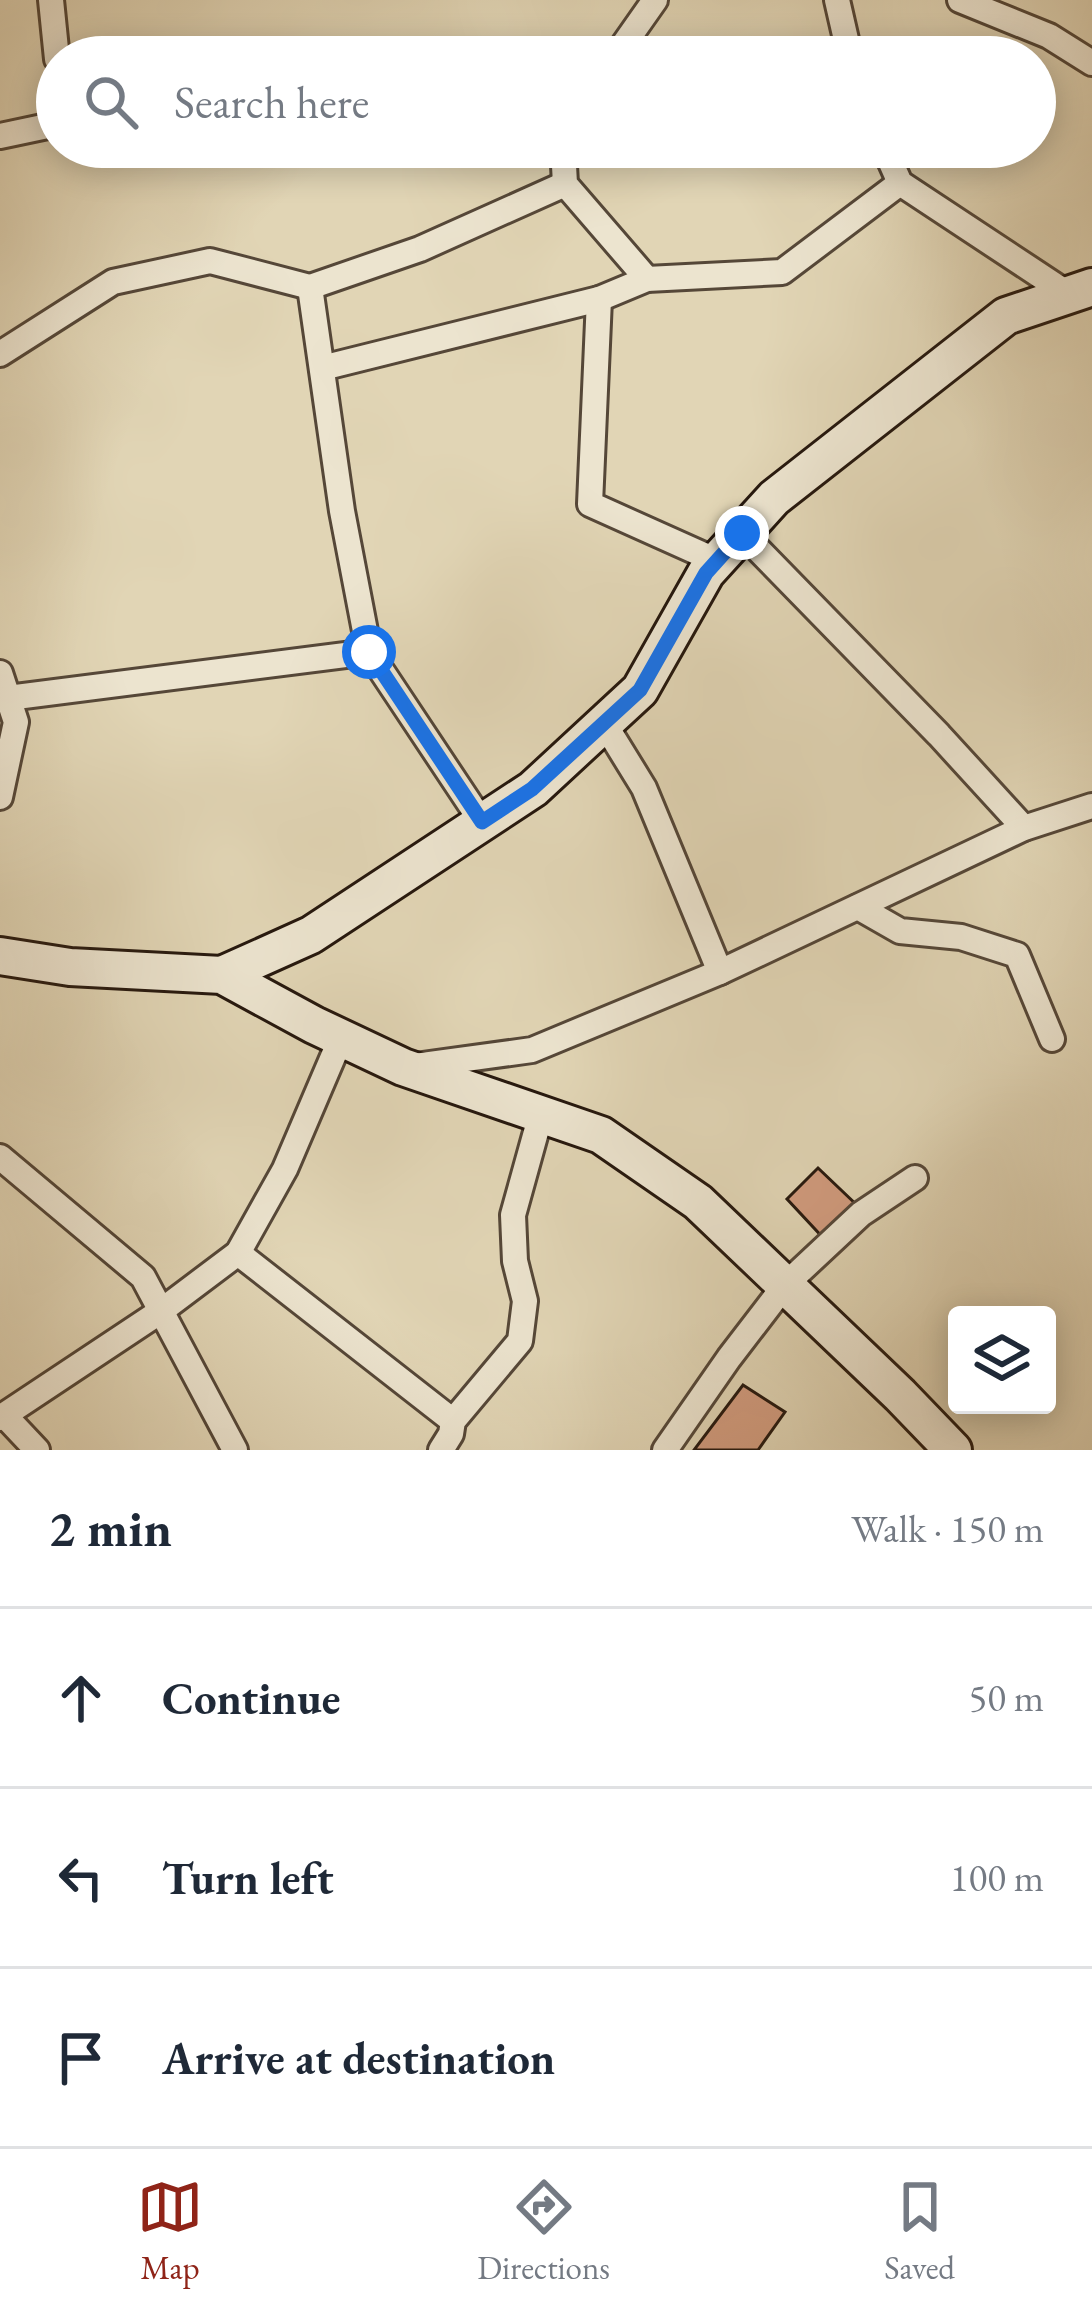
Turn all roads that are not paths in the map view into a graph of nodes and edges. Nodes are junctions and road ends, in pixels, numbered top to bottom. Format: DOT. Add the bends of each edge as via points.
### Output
graph roads {
  1 [pos="51,0"];
  2 [pos="655,0"];
  3 [pos="836,0"];
  4 [pos="960,0"];
  5 [pos="55,36"];
  6 [pos="630,36"];
  7 [pos="845,36"];
  8 [pos="1048,36"];
  9 [pos="1056,41"];
  10 [pos="1092,64"];
  11 [pos="36,128"];
  12 [pos="0,136"];
  13 [pos="564,168"];
  14 [pos="893,168"];
  15 [pos="566,184"];
  16 [pos="900,184"];
  17 [pos="647,279"];
  18 [pos="310,287"];
  19 [pos="1080,291"];
  20 [pos="599,299"];
  21 [pos="0,354"];
  22 [pos="322,368"];
  23 [pos="742,533"];
  24 [pos="717,561"];
  25 [pos="369,652"];
  26 [pos="0,673"];
  27 [pos="8,698"];
  28 [pos="604,723"];
  29 [pos="0,797"];
  30 [pos="1092,806"];
  31 [pos="482,822"];
  32 [pos="1024,828"];
  33 [pos="858,907"];
  34 [pos="0,956"];
  35 [pos="720,972"];
  36 [pos="222,975"];
  37 [pos="341,1038"];
  38 [pos="1052,1039"];
  39 [pos="403,1067"];
  40 [pos="542,1114"];
  41 [pos="0,1157"];
  42 [pos="915,1178"];
  43 [pos="238,1252"];
  44 [pos="785,1285"];
  45 [pos="161,1311"];
  46 [pos="2,1417"];
  47 [pos="453,1421"];
  48 [pos="944,1447"];
  49 [pos="37,1450"];
  50 [pos="235,1450"];
  51 [pos="441,1450"];
  52 [pos="665,1450"];
  1 -- 5 [label="street"];
  2 -- 6 [label="street"];
  3 -- 7 [label="street"];
  4 -- 8 [label="street"];
  9 -- 10 [label="street"];
  11 -- 12 [label="street"];
  13 -- 15 [label="street"];
  14 -- 16 [label="street"];
  15 -- 17 [label="street"];
  15 -- 18 [label="street"];
  16 -- 17 [label="street" via="782,272"];
  16 -- 19 [label="street"];
  17 -- 20 [label="street"];
  18 -- 21 [label="street" via="210,261 113,282"];
  18 -- 22 [label="street"];
  19 -- 23 [label="street" via="1006,316 773,497"];
  20 -- 22 [label="street"];
  20 -- 24 [label="street" via="590,504"];
  22 -- 25 [label="street"];
  23 -- 24 [label="street"];
  23 -- 32 [label="street"];
  24 -- 28 [label="street" via="640,690"];
  25 -- 27 [label="street"];
  25 -- 31 [label="street"];
  26 -- 27 [label="street"];
  27 -- 29 [label="street" via="16,722"];
  28 -- 31 [label="street"];
  28 -- 35 [label="street" via="644,788"];
  30 -- 32 [label="street"];
  31 -- 36 [label="street" via="310,935"];
  32 -- 33 [label="street"];
  33 -- 35 [label="street"];
  33 -- 38 [label="street" via="900,931 961,937 1017,955"];
  34 -- 36 [label="street"];
  35 -- 39 [label="street" via="532,1051"];
  36 -- 37 [label="street"];
  37 -- 39 [label="street"];
  37 -- 43 [label="street"];
  39 -- 40 [label="street"];
  40 -- 44 [label="street" via="601,1135 698,1202"];
  40 -- 47 [label="street" via="513,1215 525,1301 520,1341"];
  41 -- 45 [label="street" via="142,1277"];
  42 -- 44 [label="street" via="861,1214"];
  43 -- 45 [label="street"];
  43 -- 47 [label="street"];
  44 -- 48 [label="street"];
  44 -- 52 [label="street"];
  45 -- 46 [label="street"];
  45 -- 50 [label="street"];
  46 -- 49 [label="street"];
  47 -- 51 [label="street"];
}
